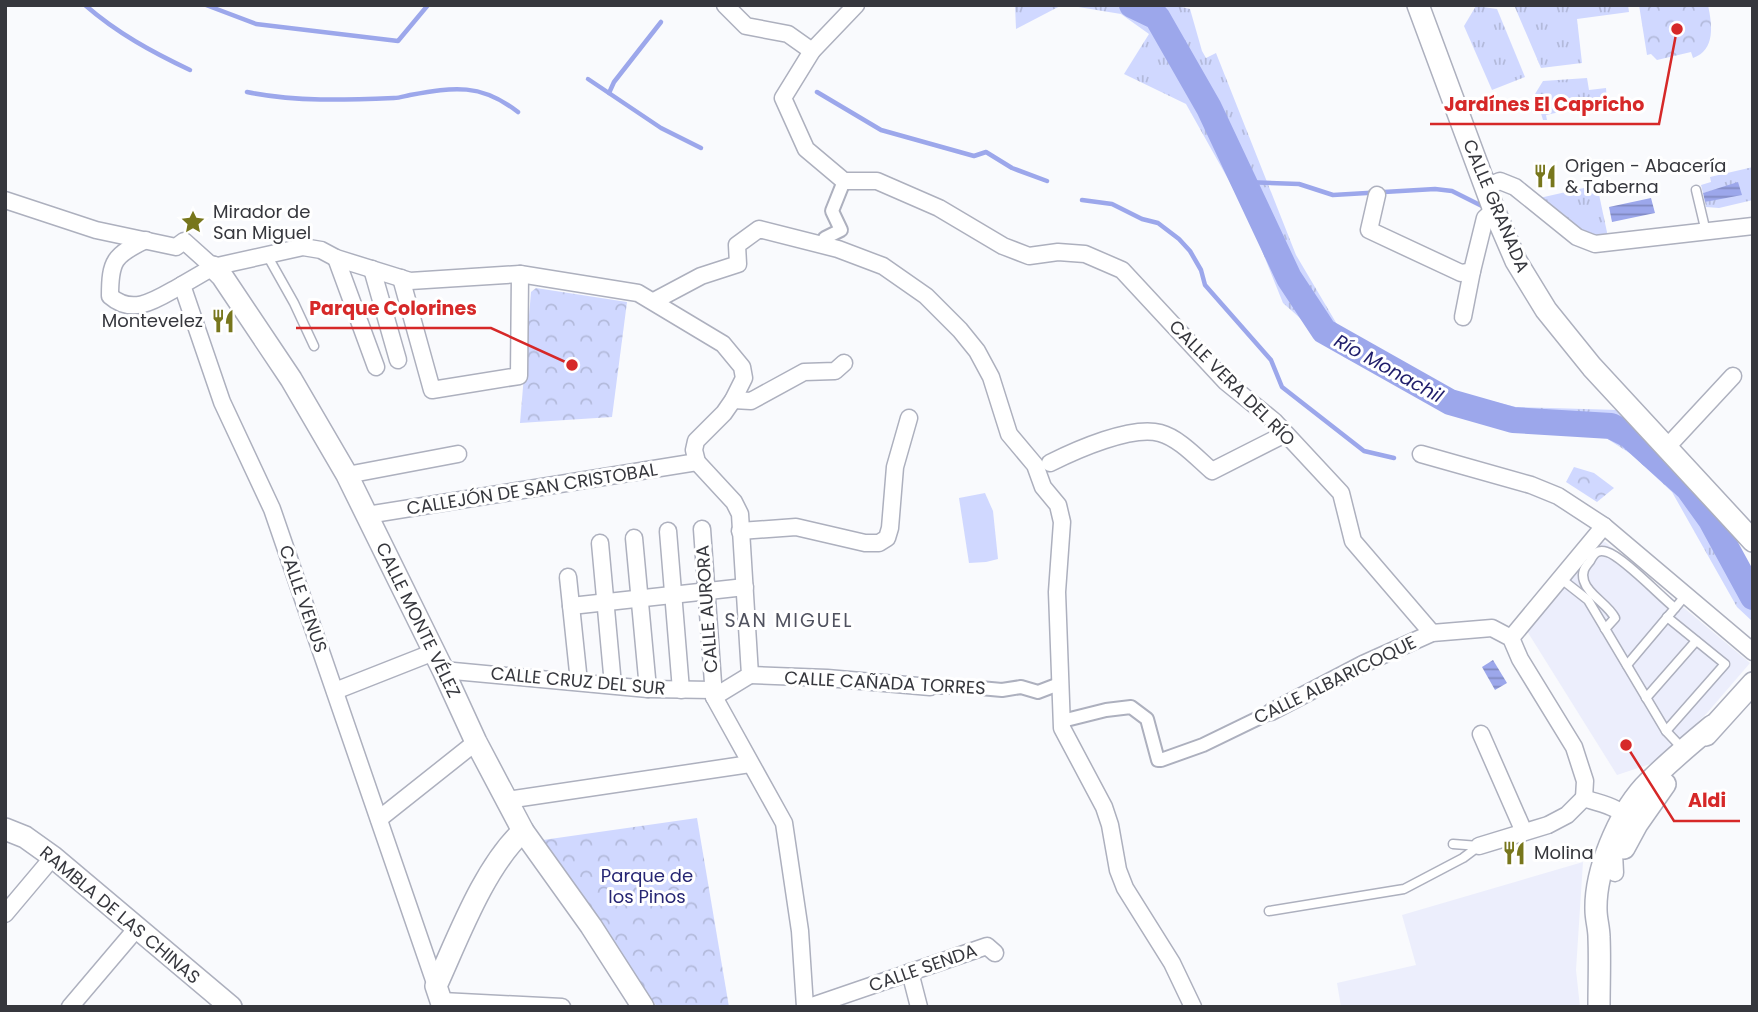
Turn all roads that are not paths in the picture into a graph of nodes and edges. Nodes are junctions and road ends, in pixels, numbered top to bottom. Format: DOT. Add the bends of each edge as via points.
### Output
graph roads {
  1 [pos="725,5"];
  2 [pos="856,5"];
  3 [pos="1418,5"];
  4 [pos="812,51"];
  5 [pos="844,181"];
  6 [pos="1485,187"];
  7 [pos="1696,190"];
  8 [pos="1377,195"];
  9 [pos="5,200"];
  10 [pos="1494,210"];
  11 [pos="1753,226"];
  12 [pos="1706,232"];
  13 [pos="146,240"];
  14 [pos="823,245"];
  15 [pos="267,255"];
  16 [pos="336,258"];
  17 [pos="213,267"];
  18 [pos="372,269"];
  19 [pos="1472,271"];
  20 [pos="520,274"];
  21 [pos="401,278"];
  22 [pos="182,285"];
  23 [pos="654,301"];
  24 [pos="1463,317"];
  25 [pos="314,346"];
  26 [pos="398,360"];
  27 [pos="844,363"];
  28 [pos="376,367"];
  29 [pos="1733,376"];
  30 [pos="733,400"];
  31 [pos="909,418"];
  32 [pos="1285,434"];
  33 [pos="1668,446"];
  34 [pos="1023,452"];
  35 [pos="458,454"];
  36 [pos="1421,454"];
  37 [pos="697,462"];
  38 [pos="1050,463"];
  39 [pos="347,475"];
  40 [pos="367,516"];
  41 [pos="1604,526"];
  42 [pos="702,529"];
  43 [pos="668,531"];
  44 [pos="740,531"];
  45 [pos="634,538"];
  46 [pos="1753,541"];
  47 [pos="600,543"];
  48 [pos="568,577"];
  49 [pos="1560,578"];
  50 [pos="744,587"];
  51 [pos="706,591"];
  52 [pos="1686,594"];
  53 [pos="672,596"];
  54 [pos="639,599"];
  55 [pos="605,602"];
  56 [pos="571,606"];
  57 [pos="1675,608"];
  58 [pos="1667,617"];
  59 [pos="1605,629"];
  60 [pos="1432,633"];
  61 [pos="1511,638"];
  62 [pos="1696,640"];
  63 [pos="1753,652"];
  64 [pos="439,661"];
  65 [pos="1626,665"];
  66 [pos="750,676"];
  67 [pos="579,682"];
  68 [pos="1753,683"];
  69 [pos="1059,684"];
  70 [pos="612,685"];
  71 [pos="930,687"];
  72 [pos="648,689"];
  73 [pos="681,690"];
  74 [pos="335,691"];
  75 [pos="713,693"];
  76 [pos="1646,698"];
  77 [pos="1271,712"];
  78 [pos="1062,721"];
  79 [pos="1712,726"];
  80 [pos="1666,731"];
  81 [pos="1481,734"];
  82 [pos="476,742"];
  83 [pos="1683,749"];
  84 [pos="750,764"];
  85 [pos="1649,792"];
  86 [pos="1584,798"];
  87 [pos="507,800"];
  88 [pos="1603,806"];
  89 [pos="1625,816"];
  90 [pos="379,819"];
  91 [pos="5,829"];
  92 [pos="523,831"];
  93 [pos="1524,832"];
  94 [pos="1453,844"];
  95 [pos="1479,846"];
  96 [pos="1608,850"];
  97 [pos="53,857"];
  98 [pos="1615,873"];
  99 [pos="1269,911"];
  100 [pos="5,914"];
  101 [pos="137,928"];
  102 [pos="1599,934"];
  103 [pos="424,952"];
  104 [pos="995,953"];
  105 [pos="450,955"];
  106 [pos="910,972"];
  107 [pos="440,998"];
  108 [pos="224,1005"];
  109 [pos="70,1007"];
  110 [pos="562,1007"];
  111 [pos="643,1007"];
  112 [pos="807,1007"];
  113 [pos="919,1007"];
  114 [pos="1193,1007"];
  115 [pos="1599,1007"];
  1 -- 4 [label="street" via="746,26 788,34"];
  2 -- 4 [label="street"];
  3 -- 6 [label="street, CALLE GRANADA"];
  4 -- 5 [label="street" via="783,98 806,149"];
  5 -- 14 [label="street" via="832,211 841,230 825,238"];
  5 -- 32 [label="street, CALLE VERA DEL RÍO" via="877,181 1029,256 1085,254 1122,270 1227,382"];
  6 -- 10 [label="street, CALLE GRANADA"];
  6 -- 12 [label="street" via="1500,181 1515,187 1577,237 1595,244"];
  7 -- 12 [label="lane"];
  8 -- 19 [label="street" via="1369,230 1461,273"];
  9 -- 13 [label="street" via="96,230"];
  10 -- 19 [label="street" via="1485,218"];
  10 -- 33 [label="street, CALLE GRANADA" via="1516,261 1546,310 1592,367"];
  11 -- 12 [label="street"];
  13 -- 17 [label="street, CALLE MONTE VÉLEZ" via="176,247 184,240"];
  13 -- 22 [label="street" via="113,262 110,296 120,305 132,307"];
  14 -- 23 [label="street" via="759,229 737,245 738,264 701,276"];
  14 -- 34 [label="street" via="883,266 926,296 960,330 991,377 1009,435"];
  15 -- 16 [label="street" via="303,247"];
  15 -- 17 [label="street"];
  15 -- 25 [label="lane"];
  16 -- 18 [label="street"];
  16 -- 28 [label="street"];
  17 -- 22 [label="street"];
  17 -- 39 [label="street, CALLE MONTE VÉLEZ" via="291,379"];
  18 -- 21 [label="street"];
  18 -- 26 [label="street"];
  19 -- 24 [label="street"];
  20 -- 21 [label="street"];
  20 -- 21 [label="street" via="519,376 432,390"];
  20 -- 23 [label="street" via="617,288"];
  22 -- 74 [label="street, CALLE VENUS" via="222,402 272,509"];
  23 -- 30 [label="street" via="723,344 742,367 744,378"];
  27 -- 30 [label="street" via="835,370 803,372 751,401"];
  29 -- 33 [label="street"];
  30 -- 37 [label="street" via="696,441"];
  31 -- 44 [label="street" via="895,467 887,538 865,543 796,527"];
  32 -- 38 [label="street" via="1212,471 1172,438 1145,431 1110,439"];
  32 -- 60 [label="street, CALLE VERA DEL RÍO" via="1340,493 1353,541"];
  33 -- 46 [label="street, CALLE GRANADA"];
  34 -- 38 [label="street"];
  34 -- 69 [label="street" via="1058,505 1062,522 1057,592"];
  35 -- 39 [label="street"];
  36 -- 41 [label="street" via="1531,485 1558,496"];
  37 -- 40 [label="street, CALLEJÓN DE SAN CRISTOBAL"];
  37 -- 44 [label="street" via="734,502"];
  39 -- 40 [label="street, CALLE MONTE VÉLEZ"];
  40 -- 64 [label="street, CALLE MONTE VÉLEZ"];
  41 -- 49 [label="street"];
  41 -- 52 [label="street"];
  42 -- 51 [label="street, CALLE AURORA"];
  43 -- 53 [label="street"];
  44 -- 50 [label="street"];
  45 -- 54 [label="street"];
  47 -- 55 [label="street"];
  48 -- 56 [label="street"];
  49 -- 59 [label="lane" via="1588,600"];
  49 -- 61 [label="street"];
  50 -- 51 [label="street"];
  50 -- 66 [label="street"];
  51 -- 53 [label="street"];
  51 -- 75 [label="street, CALLE AURORA"];
  52 -- 57 [label="lane"];
  52 -- 63 [label="street"];
  53 -- 54 [label="street"];
  53 -- 73 [label="street"];
  54 -- 55 [label="street"];
  54 -- 72 [label="street"];
  55 -- 56 [label="street"];
  55 -- 70 [label="street"];
  56 -- 67 [label="street"];
  57 -- 58 [label="lane"];
  57 -- 59 [label="lane" via="1614,555 1599,551 1583,576 1585,585 1615,618"];
  58 -- 62 [label="lane"];
  58 -- 65 [label="lane"];
  59 -- 65 [label="lane"];
  60 -- 61 [label="street, CALLE ALBARICOQUE" via="1492,628"];
  60 -- 77 [label="street, CALLE ALBARICOQUE"];
  61 -- 86 [label="street" via="1574,747 1585,781"];
  62 -- 76 [label="lane"];
  62 -- 80 [label="lane" via="1725,664"];
  64 -- 67 [label="street, CALLE CRUZ DEL SUR"];
  64 -- 74 [label="street"];
  64 -- 82 [label="street, CALLE MONTE VÉLEZ"];
  65 -- 76 [label="lane"];
  66 -- 71 [label="street, CALLE CAÑADA TORRES"];
  66 -- 75 [label="street"];
  67 -- 70 [label="street, CALLE CRUZ DEL SUR"];
  68 -- 79 [label="street"];
  69 -- 71 [label="street, CALLE CAÑADA TORRES" via="1038,692 1021,687"];
  69 -- 78 [label="street"];
  70 -- 72 [label="street, CALLE CRUZ DEL SUR"];
  72 -- 73 [label="street, CALLE CRUZ DEL SUR"];
  73 -- 75 [label="street, CALLE CRUZ DEL SUR"];
  74 -- 90 [label="street, CALLE VENUS"];
  75 -- 84 [label="street"];
  76 -- 80 [label="lane"];
  77 -- 78 [label="street, CALLE ALBARICOQUE" via="1161,760 1147,719 1131,707"];
  78 -- 114 [label="street" via="1104,807 1125,888 1172,963"];
  79 -- 83 [label="street"];
  79 -- 85 [label="street"];
  80 -- 83 [label="lane"];
  81 -- 93 [label="street"];
  82 -- 87 [label="street, CALLE MONTE VÉLEZ"];
  82 -- 90 [label="street"];
  83 -- 85 [label="street"];
  84 -- 87 [label="street"];
  84 -- 112 [label="street" via="784,823"];
  85 -- 88 [label="street"];
  85 -- 89 [label="street"];
  85 -- 98 [label="street"];
  86 -- 88 [label="street"];
  86 -- 93 [label="street" via="1567,815"];
  87 -- 92 [label="street, CALLE MONTE VÉLEZ"];
  88 -- 89 [label="street"];
  88 -- 96 [label="street" via="1611,832"];
  89 -- 96 [label="street"];
  89 -- 98 [label="street" via="1625,830 1614,853"];
  90 -- 103 [label="street, CALLE VENUS"];
  91 -- 97 [label="street, RAMBLA DE LAS CHINAS"];
  92 -- 105 [label="street" via="510,842 479,894"];
  92 -- 111 [label="street, CALLE MONTE VÉLEZ"];
  93 -- 95 [label="street"];
  94 -- 95 [label="lane"];
  95 -- 99 [label="lane" via="1404,889"];
  96 -- 102 [label="street" via="1597,892"];
  97 -- 100 [label="street"];
  97 -- 101 [label="street, RAMBLA DE LAS CHINAS"];
  98 -- 102 [label="street"];
  101 -- 108 [label="street, RAMBLA DE LAS CHINAS"];
  101 -- 109 [label="street"];
  102 -- 115 [label="street"];
  103 -- 105 [label="street"];
  103 -- 107 [label="street, CALLE VENUS"];
  104 -- 106 [label="street, CALLE SENDA" via="987,946"];
  105 -- 107 [label="street"];
  106 -- 112 [label="street, CALLE SENDA"];
  106 -- 113 [label="street"];
  107 -- 110 [label="street"];
}
